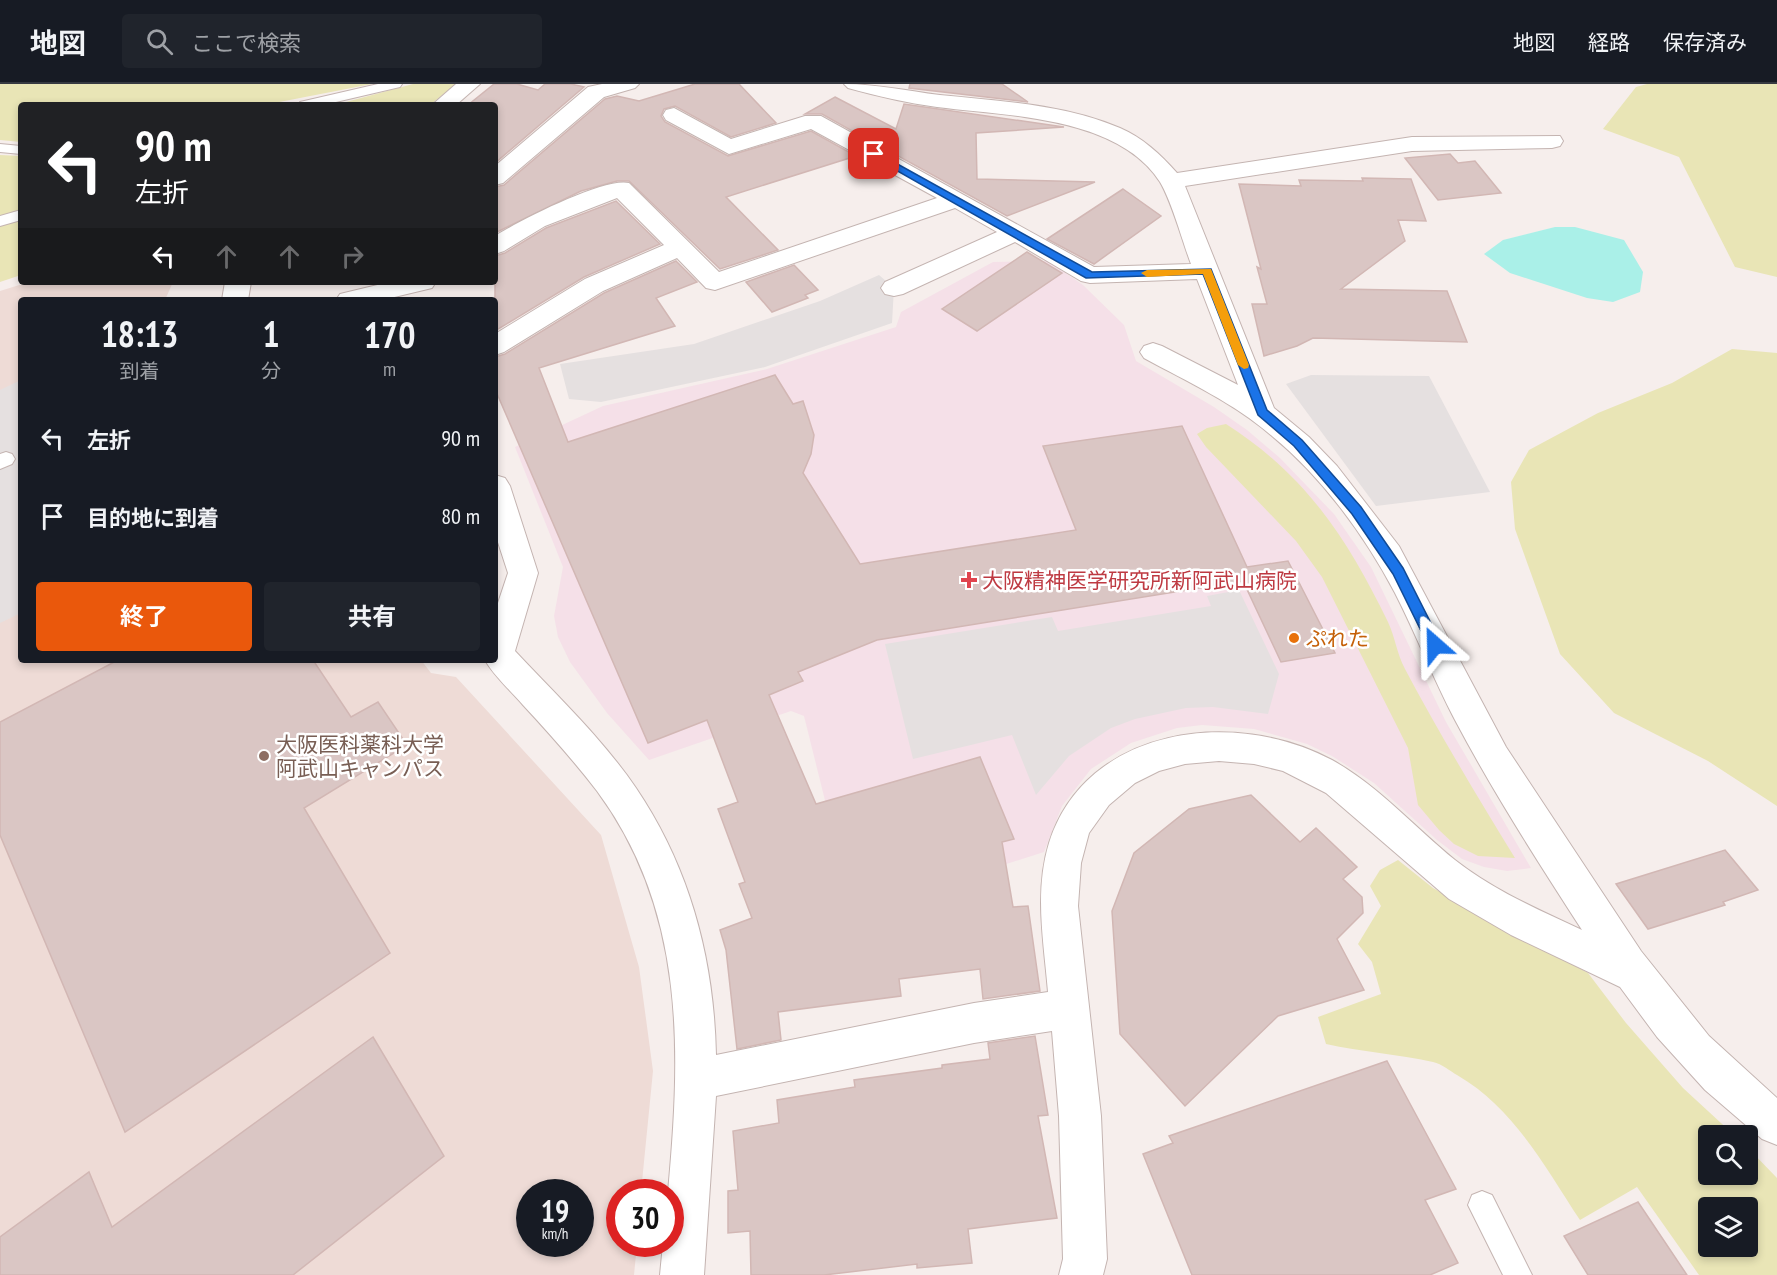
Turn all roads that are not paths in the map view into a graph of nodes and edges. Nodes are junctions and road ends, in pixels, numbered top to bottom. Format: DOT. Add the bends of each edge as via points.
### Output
graph roads {
  1 [pos="394,84"];
  2 [pos="469,84"];
  3 [pos="628,84"];
  4 [pos="855,84"];
  5 [pos="318,102"];
  6 [pos="447,102"];
  7 [pos="674,115"];
  8 [pos="1552,141"];
  9 [pos="0,148"];
  10 [pos="18,150"];
  11 [pos="500,169"];
  12 [pos="1171,180"];
  13 [pos="957,199"];
  14 [pos="18,216"];
  15 [pos="0,221"];
  16 [pos="1017,232"];
  17 [pos="498,244"];
  18 [pos="680,247"];
  19 [pos="1207,271"];
  20 [pos="411,285"];
  21 [pos="894,288"];
  22 [pos="361,297"];
  23 [pos="498,344"];
  24 [pos="1153,352"];
  25 [pos="1262,412"];
  26 [pos="498,495"];
  27 [pos="498,654"];
  28 [pos="498,654"];
  29 [pos="1633,973"];
  30 [pos="1069,1009"];
  31 [pos="698,1079"];
  32 [pos="1777,1124"];
  33 [pos="1482,1205"];
  34 [pos="682,1275"];
  35 [pos="1077,1275"];
  36 [pos="1518,1275"];
  1 -- 5 [label="lane"];
  2 -- 6 [label="street"];
  3 -- 11 [label="street" via="596,92"];
  4 -- 12 [label="street" via="908,98 1073,119 1102,127 1150,154"];
  7 -- 13 [label="street" via="729,147 813,121"];
  8 -- 12 [label="street" via="1413,144"];
  9 -- 10 [label="lane"];
  12 -- 19 [label="street"];
  13 -- 16 [label="street"];
  13 -- 18 [label="street" via="715,282"];
  14 -- 15 [label="lane"];
  16 -- 19 [label="street" via="1090,275"];
  16 -- 21 [label="street"];
  17 -- 18 [label="street" via="537,221 621,188"];
  18 -- 23 [label="street" via="594,285"];
  19 -- 25 [label="street"];
  20 -- 22 [label="street"];
  24 -- 25 [label="street"];
  25 -- 29 [label="street" via="1320,467 1382,547 1415,602 1488,747"];
  26 -- 27 [label="street" via="523,573"];
  28 -- 31 [label="street" via="624,799 659,865 682,932 692,984"];
  29 -- 30 [label="street" via="1518,918 1461,885 1361,798 1317,770 1276,754 1216,745 1159,754 1134,765 1092,800 1076,822 1066,848 1060,886"];
  29 -- 32 [label="street" via="1653,1003 1703,1061"];
  30 -- 31 [label="street" via="974,1023"];
  30 -- 35 [label="street" via="1080,1116 1085,1259"];
  31 -- 34 [label="street"];
  33 -- 36 [label="lane"];
}
